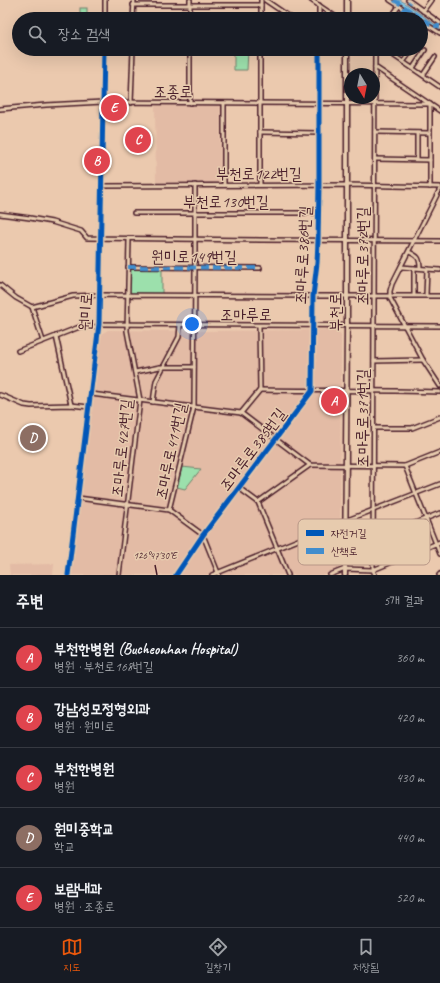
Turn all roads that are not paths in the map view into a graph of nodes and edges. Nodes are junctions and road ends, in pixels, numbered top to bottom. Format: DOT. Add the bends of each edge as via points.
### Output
graph roads {
  1 [pos="105,0"];
  2 [pos="134,0"];
  3 [pos="190,0"];
  4 [pos="261,0"];
  5 [pos="265,0"];
  6 [pos="311,0"];
  7 [pos="347,0"];
  8 [pos="390,0"];
  9 [pos="408,0"];
  10 [pos="431,0"];
  11 [pos="134,5"];
  12 [pos="261,5"];
  13 [pos="319,5"];
  14 [pos="190,6"];
  15 [pos="399,6"];
  16 [pos="423,11"];
  17 [pos="105,12"];
  18 [pos="134,12"];
  19 [pos="190,12"];
  20 [pos="261,12"];
  21 [pos="283,12"];
  22 [pos="319,12"];
  23 [pos="329,12"];
  24 [pos="347,12"];
  25 [pos="395,12"];
  26 [pos="408,12"];
  27 [pos="428,14"];
  28 [pos="440,22"];
  29 [pos="428,25"];
  30 [pos="440,33"];
  31 [pos="104,56"];
  32 [pos="133,56"];
  33 [pos="190,56"];
  34 [pos="260,56"];
  35 [pos="319,56"];
  36 [pos="347,56"];
  37 [pos="376,56"];
  38 [pos="394,56"];
  39 [pos="408,56"];
  40 [pos="422,56"];
  41 [pos="435,57"];
  42 [pos="403,62"];
  43 [pos="375,67"];
  44 [pos="347,68"];
  45 [pos="413,68"];
  46 [pos="423,75"];
  47 [pos="440,87"];
  48 [pos="103,102"];
  49 [pos="131,102"];
  50 [pos="190,103"];
  51 [pos="224,103"];
  52 [pos="260,103"];
  53 [pos="319,103"];
  54 [pos="344,103"];
  55 [pos="347,104"];
  56 [pos="375,104"];
  57 [pos="380,104"];
  58 [pos="430,104"];
  59 [pos="0,108"];
  60 [pos="440,111"];
  61 [pos="260,132"];
  62 [pos="375,132"];
  63 [pos="319,133"];
  64 [pos="418,133"];
  65 [pos="430,133"];
  66 [pos="375,159"];
  67 [pos="417,160"];
  68 [pos="430,160"];
  69 [pos="195,185"];
  70 [pos="224,185"];
  71 [pos="260,185"];
  72 [pos="319,185"];
  73 [pos="347,185"];
  74 [pos="102,186"];
  75 [pos="375,186"];
  76 [pos="430,187"];
  77 [pos="440,188"];
  78 [pos="134,213"];
  79 [pos="195,213"];
  80 [pos="318,213"];
  81 [pos="0,214"];
  82 [pos="100,238"];
  83 [pos="129,239"];
  84 [pos="195,240"];
  85 [pos="318,241"];
  86 [pos="347,241"];
  87 [pos="375,241"];
  88 [pos="414,241"];
  89 [pos="440,241"];
  90 [pos="409,252"];
  91 [pos="128,267"];
  92 [pos="195,268"];
  93 [pos="260,268"];
  94 [pos="401,268"];
  95 [pos="414,268"];
  96 [pos="420,268"];
  97 [pos="427,269"];
  98 [pos="440,270"];
  99 [pos="0,285"];
  100 [pos="100,295"];
  101 [pos="128,295"];
  102 [pos="389,295"];
  103 [pos="414,295"];
  104 [pos="195,296"];
  105 [pos="313,296"];
  106 [pos="347,296"];
  107 [pos="374,296"];
  108 [pos="426,296"];
  109 [pos="440,296"];
  110 [pos="32,307"];
  111 [pos="99,325"];
  112 [pos="127,325"];
  113 [pos="180,325"];
  114 [pos="194,325"];
  115 [pos="259,326"];
  116 [pos="312,326"];
  117 [pos="347,326"];
  118 [pos="374,326"];
  119 [pos="404,326"];
  120 [pos="440,326"];
  121 [pos="56,336"];
  122 [pos="43,341"];
  123 [pos="18,351"];
  124 [pos="423,360"];
  125 [pos="374,361"];
  126 [pos="163,367"];
  127 [pos="194,367"];
  128 [pos="135,372"];
  129 [pos="440,386"];
  130 [pos="260,390"];
  131 [pos="312,391"];
  132 [pos="346,391"];
  133 [pos="374,391"];
  134 [pos="440,392"];
  135 [pos="91,394"];
  136 [pos="0,395"];
  137 [pos="140,400"];
  138 [pos="153,402"];
  139 [pos="71,405"];
  140 [pos="89,407"];
  141 [pos="194,407"];
  142 [pos="241,413"];
  143 [pos="440,417"];
  144 [pos="374,428"];
  145 [pos="276,439"];
  146 [pos="440,452"];
  147 [pos="310,465"];
  148 [pos="345,465"];
  149 [pos="373,466"];
  150 [pos="405,466"];
  151 [pos="440,484"];
  152 [pos="239,488"];
  153 [pos="416,493"];
  154 [pos="78,498"];
  155 [pos="258,502"];
  156 [pos="128,504"];
  157 [pos="169,510"];
  158 [pos="373,510"];
  159 [pos="440,513"];
  160 [pos="345,519"];
  161 [pos="350,519"];
  162 [pos="373,519"];
  163 [pos="426,519"];
  164 [pos="430,527"];
  165 [pos="203,535"];
  166 [pos="298,540"];
  167 [pos="438,543"];
  168 [pos="277,548"];
  169 [pos="440,554"];
  170 [pos="345,565"];
  171 [pos="373,565"];
  172 [pos="385,565"];
  173 [pos="345,569"];
  174 [pos="373,570"];
  175 [pos="218,574"];
  176 [pos="68,575"];
  177 [pos="119,575"];
  178 [pos="176,575"];
  179 [pos="212,575"];
  180 [pos="288,575"];
  181 [pos="330,575"];
  182 [pos="345,575"];
  183 [pos="375,575"];
  1 -- 17 [label="street"];
  2 -- 11 [label="street"];
  3 -- 14 [label="street"];
  4 -- 12 [label="street"];
  5 -- 21 [label="street"];
  6 -- 13 [label="street"];
  7 -- 24 [label="main road"];
  8 -- 15 [label="street"];
  9 -- 16 [label="street"];
  10 -- 16 [label="street"];
  11 -- 14 [label="street"];
  11 -- 18 [label="street"];
  12 -- 14 [label="street"];
  12 -- 20 [label="street"];
  13 -- 22 [label="street"];
  13 -- 23 [label="street"];
  14 -- 19 [label="street"];
  15 -- 25 [label="street"];
  15 -- 26 [label="street"];
  27 -- 28 [label="street"];
  29 -- 30 [label="street"];
  31 -- 48 [label="street, 원미로"];
  32 -- 49 [label="street"];
  33 -- 50 [label="street"];
  34 -- 52 [label="street"];
  35 -- 53 [label="street, 조마루로386번길"];
  36 -- 44 [label="main road, 부천로"];
  37 -- 43 [label="street, 조마루로372번길"];
  38 -- 42 [label="street"];
  39 -- 42 [label="street"];
  40 -- 45 [label="street"];
  41 -- 46 [label="street"];
  42 -- 45 [label="street"];
  43 -- 58 [label="street"];
  45 -- 46 [label="street"];
  46 -- 47 [label="street"];
  48 -- 49 [label="street, 조종로"];
  48 -- 59 [label="street, 조종로"];
  48 -- 74 [label="street, 원미로"];
  49 -- 50 [label="street, 조종로"];
  50 -- 51 [label="street, 조종로"];
  51 -- 52 [label="street, 조종로"];
  51 -- 70 [label="street"];
  52 -- 53 [label="street, 조종로"];
  52 -- 61 [label="street"];
  53 -- 54 [label="street, 조종로"];
  53 -- 63 [label="street, 조마루로386번길"];
  55 -- 73 [label="main road, 부천로"];
  56 -- 62 [label="street, 조마루로372번길"];
  57 -- 58 [label="street, 조종로"];
  58 -- 60 [label="street"];
  58 -- 65 [label="street"];
  61 -- 63 [label="street"];
  61 -- 71 [label="street"];
  62 -- 64 [label="street"];
  62 -- 66 [label="street, 조마루로372번길"];
  63 -- 72 [label="street, 조마루로386번길"];
  64 -- 65 [label="street"];
  64 -- 67 [label="street"];
  65 -- 68 [label="street"];
  66 -- 67 [label="street"];
  66 -- 75 [label="street, 조마루로372번길"];
  67 -- 68 [label="street"];
  68 -- 76 [label="street"];
  69 -- 70 [label="street, 부천로122번길"];
  69 -- 74 [label="street, 부천로122번길"];
  69 -- 79 [label="street, 조마루로411번길"];
  70 -- 71 [label="street, 부천로122번길"];
  71 -- 72 [label="street, 부천로122번길"];
  72 -- 73 [label="street, 부천로122번길"];
  72 -- 80 [label="street, 조마루로386번길"];
  73 -- 75 [label="street, 부천로122번길"];
  73 -- 86 [label="main road, 부천로"];
  74 -- 82 [label="street, 원미로"];
  75 -- 76 [label="street, 부천로122번길"];
  75 -- 87 [label="street, 조마루로372번길"];
  76 -- 77 [label="street, 부천로122번길"];
  77 -- 88 [label="street"];
  78 -- 79 [label="street, 부천로130번길"];
  79 -- 80 [label="street, 부천로130번길"];
  79 -- 84 [label="street, 조마루로411번길"];
  80 -- 85 [label="street, 조마루로386번길"];
  81 -- 82 [label="street" via="52,222 81,231 87,238"];
  82 -- 83 [label="street"];
  82 -- 100 [label="street, 원미로"];
  83 -- 84 [label="street"];
  83 -- 91 [label="street, 조마루로427번길"];
  84 -- 85 [label="street"];
  84 -- 92 [label="street, 조마루로411번길"];
  85 -- 86 [label="street"];
  85 -- 105 [label="street, 조마루로386번길"];
  86 -- 87 [label="street"];
  86 -- 106 [label="main road, 부천로"];
  87 -- 88 [label="street"];
  87 -- 107 [label="street, 조마루로372번길"];
  88 -- 89 [label="street"];
  88 -- 90 [label="street"];
  90 -- 94 [label="street"];
  90 -- 96 [label="street" via="420,261"];
  91 -- 92 [label="street, 원미로149번길"];
  91 -- 101 [label="street, 조마루로427번길"];
  92 -- 93 [label="street, 원미로149번길"];
  92 -- 104 [label="street, 조마루로411번길"];
  94 -- 95 [label="street"];
  94 -- 102 [label="street"];
  95 -- 96 [label="street"];
  95 -- 103 [label="street"];
  96 -- 97 [label="street"];
  97 -- 98 [label="street"];
  97 -- 108 [label="street"];
  99 -- 110 [label="street"];
  100 -- 101 [label="street"];
  100 -- 110 [label="street" via="73,296"];
  100 -- 111 [label="street, 원미로"];
  101 -- 104 [label="street"];
  101 -- 112 [label="street, 조마루로427번길"];
  102 -- 103 [label="street"];
  102 -- 107 [label="street"];
  102 -- 119 [label="street"];
  103 -- 108 [label="street"];
  104 -- 105 [label="street"];
  104 -- 114 [label="street, 조마루로411번길"];
  105 -- 106 [label="street"];
  105 -- 116 [label="street, 조마루로386번길"];
  106 -- 107 [label="street"];
  106 -- 117 [label="main road, 부천로"];
  107 -- 118 [label="street, 조마루로372번길"];
  108 -- 109 [label="street"];
  110 -- 122 [label="street"];
  111 -- 112 [label="street, 조마루로"];
  111 -- 121 [label="street, 조마루로" via="82,326"];
  111 -- 135 [label="street, 원미로"];
  112 -- 113 [label="street, 조마루로"];
  112 -- 128 [label="street, 조마루로427번길"];
  113 -- 114 [label="street, 조마루로"];
  113 -- 126 [label="street" via="179,337"];
  114 -- 115 [label="street, 조마루로"];
  114 -- 127 [label="street, 조마루로411번길"];
  115 -- 116 [label="street, 조마루로"];
  115 -- 130 [label="street"];
  116 -- 117 [label="street, 조마루로"];
  116 -- 131 [label="street"];
  117 -- 118 [label="street, 조마루로"];
  117 -- 132 [label="main road, 부천로"];
  118 -- 119 [label="street, 조마루로"];
  118 -- 125 [label="street, 조마루로371번길"];
  119 -- 120 [label="street, 조마루로"];
  119 -- 124 [label="street"];
  121 -- 122 [label="street, 조마루로"];
  121 -- 139 [label="street"];
  122 -- 123 [label="street, 조마루로"];
  124 -- 125 [label="street"];
  124 -- 129 [label="street"];
  125 -- 133 [label="street, 조마루로371번길"];
  126 -- 127 [label="street"];
  126 -- 128 [label="street"];
  126 -- 138 [label="street" via="156,381"];
  127 -- 141 [label="street, 조마루로411번길"];
  128 -- 137 [label="street, 조마루로427번길"];
  130 -- 131 [label="street"];
  130 -- 142 [label="street"];
  131 -- 132 [label="street"];
  131 -- 145 [label="street, 조마루로385번길"];
  132 -- 133 [label="street"];
  132 -- 148 [label="main road, 부천로"];
  133 -- 134 [label="street"];
  133 -- 144 [label="street, 조마루로371번길"];
  135 -- 137 [label="street"];
  135 -- 140 [label="street, 원미로"];
  136 -- 139 [label="street" via="31,406"];
  137 -- 138 [label="street"];
  137 -- 156 [label="street, 조마루로427번길"];
  138 -- 141 [label="street"];
  139 -- 140 [label="street"];
  140 -- 154 [label="street, 원미로"];
  141 -- 142 [label="street"];
  141 -- 157 [label="street, 조마루로411번길"];
  142 -- 145 [label="street"];
  143 -- 144 [label="street" via="412,428"];
  144 -- 149 [label="street, 조마루로371번길"];
  145 -- 147 [label="street"];
  145 -- 152 [label="street, 조마루로385번길"];
  146 -- 150 [label="street"];
  147 -- 148 [label="street"];
  147 -- 155 [label="street"];
  148 -- 149 [label="street"];
  148 -- 160 [label="main road, 부천로"];
  149 -- 150 [label="street"];
  149 -- 158 [label="street, 조마루로371번길"];
  150 -- 153 [label="street"];
  151 -- 153 [label="street"];
  152 -- 155 [label="street"];
  152 -- 165 [label="street, 조마루로385번길"];
  153 -- 158 [label="street"];
  153 -- 163 [label="street"];
  154 -- 156 [label="street"];
  154 -- 176 [label="street, 원미로"];
  155 -- 168 [label="street"];
  156 -- 157 [label="street"];
  156 -- 177 [label="street, 조마루로427번길"];
  157 -- 165 [label="street"];
  158 -- 161 [label="street"];
  158 -- 162 [label="street, 조마루로371번길"];
  159 -- 163 [label="street"];
  164 -- 167 [label="street"];
  165 -- 175 [label="street"];
  165 -- 178 [label="street, 조마루로385번길"];
  166 -- 168 [label="street"];
  167 -- 169 [label="street"];
  168 -- 175 [label="street"];
  168 -- 180 [label="street"];
  170 -- 173 [label="main road, 부천로"];
  171 -- 174 [label="street, 조마루로371번길"];
  172 -- 174 [label="street"];
  173 -- 174 [label="street"];
  173 -- 181 [label="street"];
  173 -- 182 [label="main road, 부천로"];
  174 -- 183 [label="street"];
  175 -- 179 [label="street"];
}
